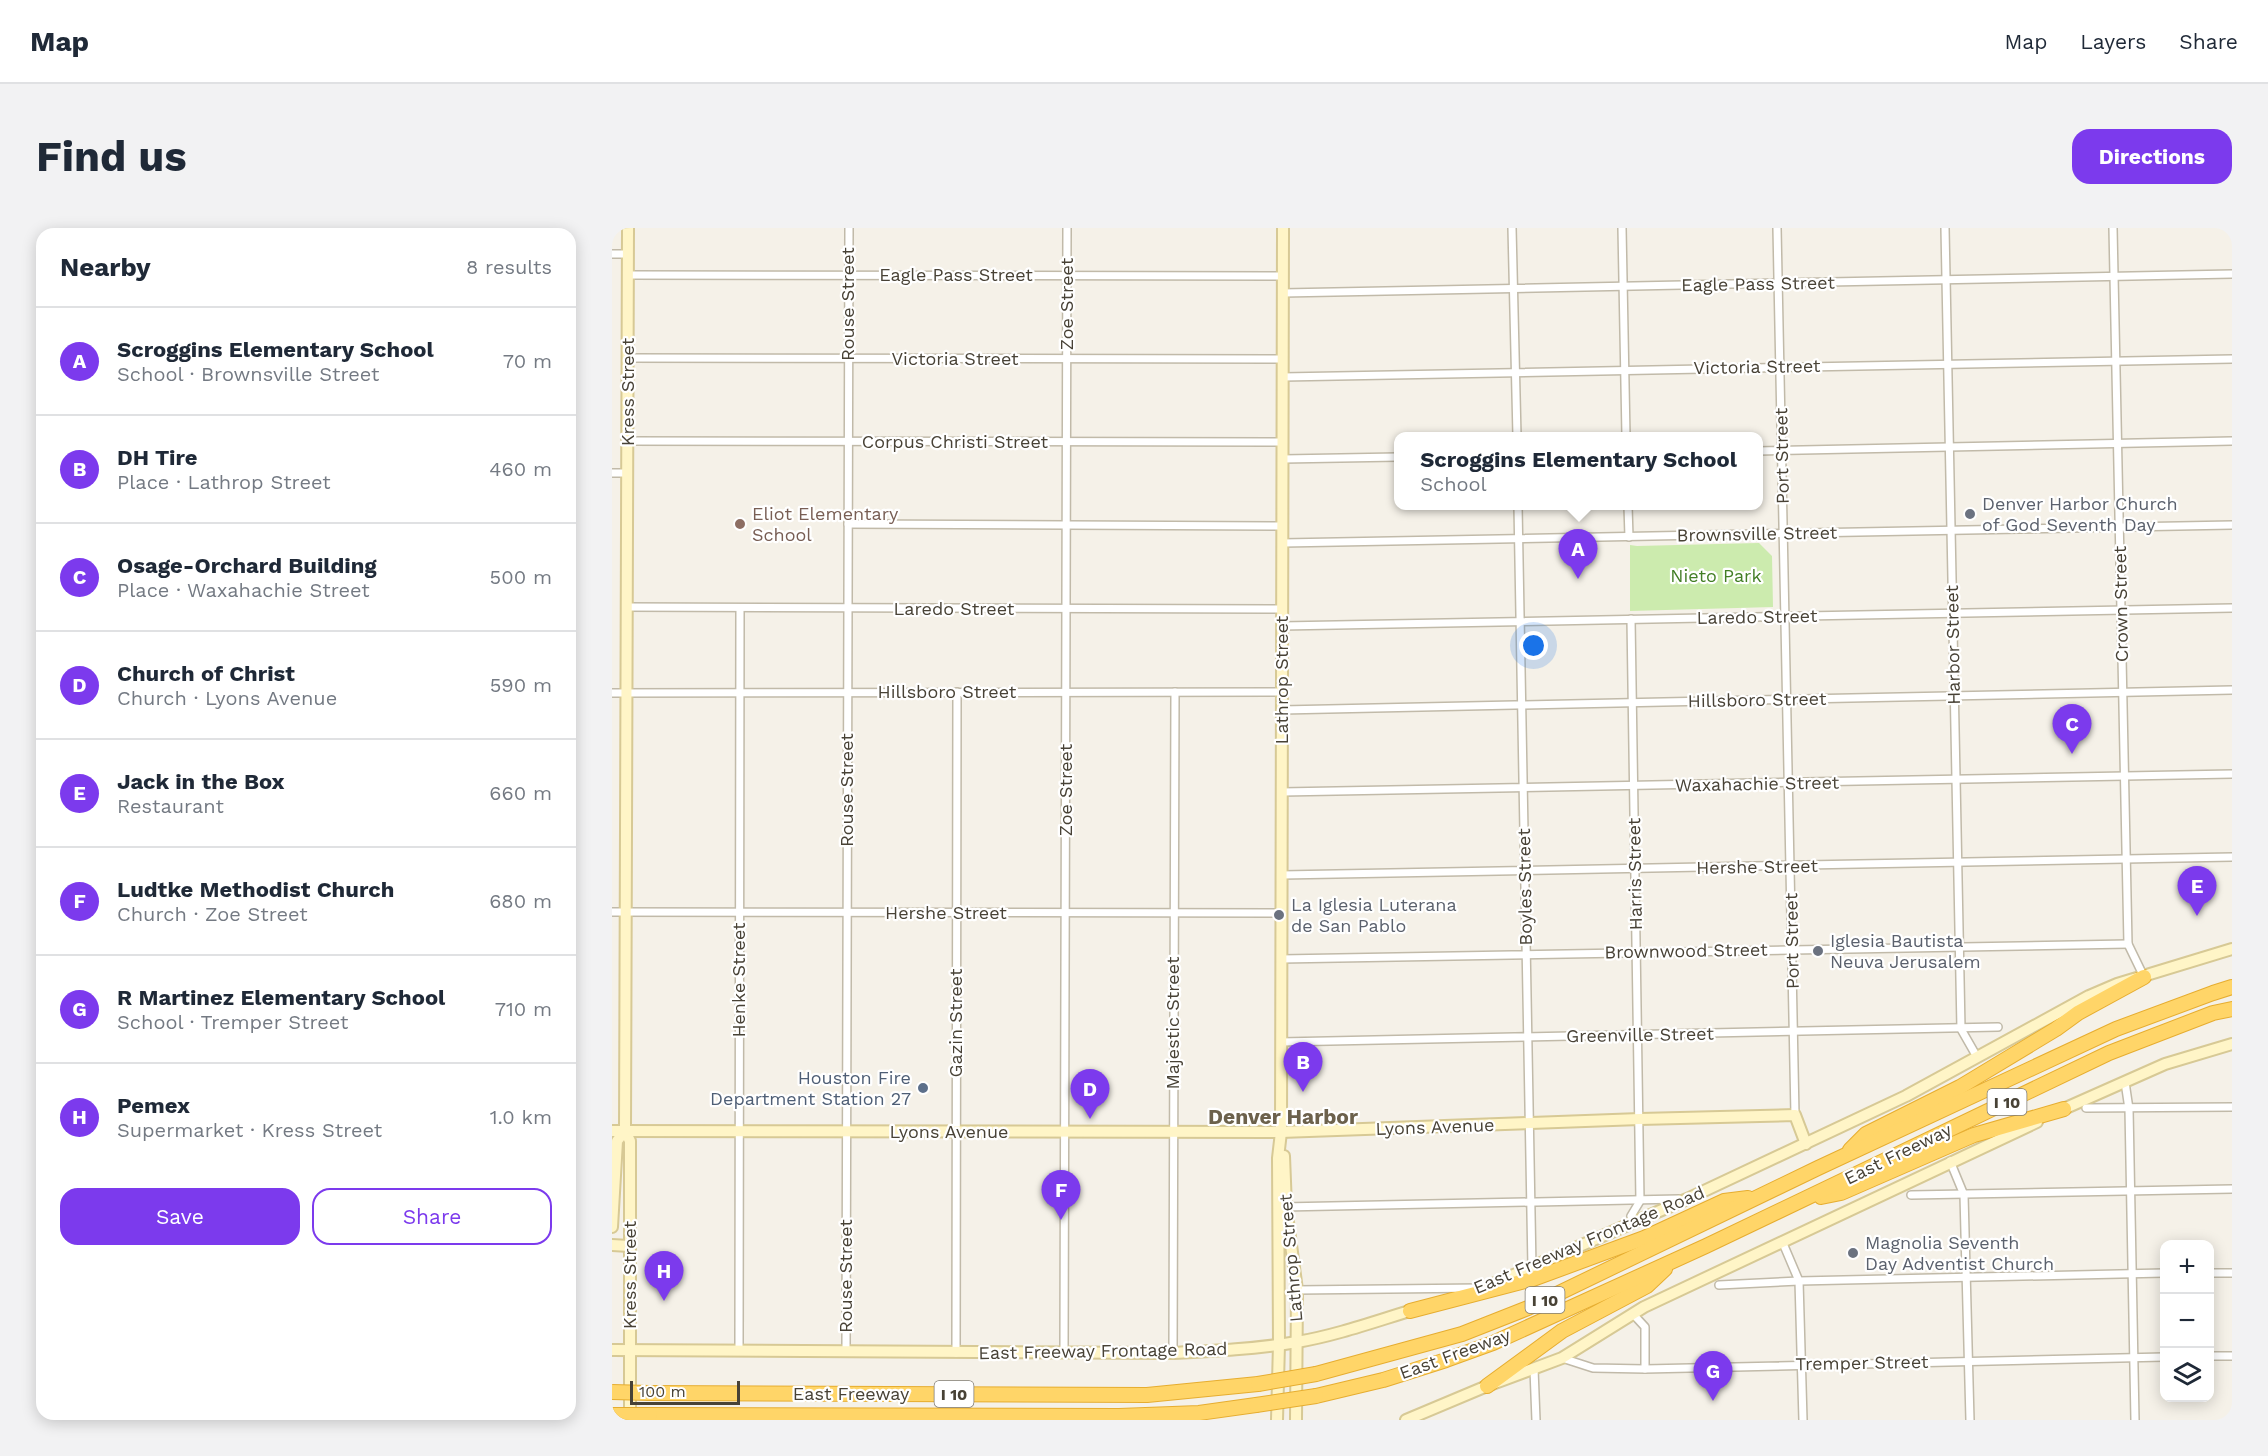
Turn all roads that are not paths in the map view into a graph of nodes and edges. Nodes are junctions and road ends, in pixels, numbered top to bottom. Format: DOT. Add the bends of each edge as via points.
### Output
graph roads {
  1 [pos="628,228"];
  2 [pos="849,228"];
  3 [pos="1067,228"];
  4 [pos="1283,228"];
  5 [pos="1512,228"];
  6 [pos="1622,228"];
  7 [pos="1777,228"];
  8 [pos="1946,228"];
  9 [pos="2113,228"];
  10 [pos="612,254"];
  11 [pos="628,254"];
  12 [pos="2232,274"];
  13 [pos="629,275"];
  14 [pos="849,275"];
  15 [pos="1067,276"];
  16 [pos="1283,276"];
  17 [pos="2115,277"];
  18 [pos="1947,281"];
  19 [pos="1778,283"];
  20 [pos="1624,287"];
  21 [pos="1513,290"];
  22 [pos="1283,293"];
  23 [pos="628,358"];
  24 [pos="848,358"];
  25 [pos="2232,358"];
  26 [pos="1068,359"];
  27 [pos="1283,359"];
  28 [pos="2117,360"];
  29 [pos="1949,363"];
  30 [pos="1780,367"];
  31 [pos="1625,370"];
  32 [pos="1516,372"];
  33 [pos="1283,377"];
  34 [pos="1517,432"];
  35 [pos="1626,432"];
  36 [pos="628,441"];
  37 [pos="2232,441"];
  38 [pos="848,442"];
  39 [pos="1067,442"];
  40 [pos="1283,442"];
  41 [pos="2118,443"];
  42 [pos="1950,446"];
  43 [pos="1782,450"];
  44 [pos="1763,451"];
  45 [pos="1394,457"];
  46 [pos="1283,459"];
  47 [pos="612,473"];
  48 [pos="628,473"];
  49 [pos="1518,510"];
  50 [pos="1628,510"];
  51 [pos="848,524"];
  52 [pos="1066,525"];
  53 [pos="2232,525"];
  54 [pos="1282,526"];
  55 [pos="2121,526"];
  56 [pos="1951,529"];
  57 [pos="1784,534"];
  58 [pos="1629,537"];
  59 [pos="1519,539"];
  60 [pos="1282,543"];
  61 [pos="626,607"];
  62 [pos="740,608"];
  63 [pos="848,608"];
  64 [pos="2232,608"];
  65 [pos="1066,609"];
  66 [pos="1282,609"];
  67 [pos="2121,609"];
  68 [pos="1953,613"];
  69 [pos="1786,616"];
  70 [pos="1631,620"];
  71 [pos="1521,621"];
  72 [pos="1282,626"];
  73 [pos="2232,690"];
  74 [pos="740,691"];
  75 [pos="848,691"];
  76 [pos="626,692"];
  77 [pos="957,692"];
  78 [pos="1175,692"];
  79 [pos="1282,692"];
  80 [pos="612,693"];
  81 [pos="1066,693"];
  82 [pos="2123,693"];
  83 [pos="1954,696"];
  84 [pos="1786,699"];
  85 [pos="1632,704"];
  86 [pos="1522,705"];
  87 [pos="1282,710"];
  88 [pos="2232,774"];
  89 [pos="2125,775"];
  90 [pos="1957,779"];
  91 [pos="1788,783"];
  92 [pos="1634,786"];
  93 [pos="1523,788"];
  94 [pos="1282,792"];
  95 [pos="2232,857"];
  96 [pos="2126,859"];
  97 [pos="1958,862"];
  98 [pos="1790,866"];
  99 [pos="1636,870"];
  100 [pos="1525,872"];
  101 [pos="1282,875"];
  102 [pos="612,912"];
  103 [pos="627,912"];
  104 [pos="739,912"];
  105 [pos="847,912"];
  106 [pos="1065,912"];
  107 [pos="1173,913"];
  108 [pos="957,914"];
  109 [pos="1280,914"];
  110 [pos="2128,944"];
  111 [pos="1960,946"];
  112 [pos="1792,949"];
  113 [pos="2232,949"];
  114 [pos="1636,952"];
  115 [pos="1526,954"];
  116 [pos="1281,959"];
  117 [pos="2144,977"];
  118 [pos="2232,987"];
  119 [pos="2232,1009"];
  120 [pos="1998,1027"];
  121 [pos="1961,1029"];
  122 [pos="1794,1032"];
  123 [pos="1638,1034"];
  124 [pos="1528,1037"];
  125 [pos="1281,1042"];
  126 [pos="2232,1044"];
  127 [pos="1977,1057"];
  128 [pos="2125,1082"];
  129 [pos="2232,1107"];
  130 [pos="2086,1108"];
  131 [pos="2129,1108"];
  132 [pos="2064,1109"];
  133 [pos="1795,1115"];
  134 [pos="1640,1119"];
  135 [pos="1530,1123"];
  136 [pos="612,1131"];
  137 [pos="625,1131"];
  138 [pos="740,1132"];
  139 [pos="846,1132"];
  140 [pos="956,1132"];
  141 [pos="1065,1132"];
  142 [pos="1281,1132"];
  143 [pos="1173,1133"];
  144 [pos="1806,1144"];
  145 [pos="1843,1157"];
  146 [pos="1950,1161"];
  147 [pos="2232,1189"];
  148 [pos="2131,1190"];
  149 [pos="1964,1194"];
  150 [pos="1762,1196"];
  151 [pos="1911,1196"];
  152 [pos="1687,1199"];
  153 [pos="1804,1199"];
  154 [pos="1640,1201"];
  155 [pos="1619,1202"];
  156 [pos="1531,1203"];
  157 [pos="1281,1207"];
  158 [pos="1633,1219"];
  159 [pos="612,1227"];
  160 [pos="1782,1241"];
  161 [pos="612,1245"];
  162 [pos="629,1246"];
  163 [pos="1674,1261"];
  164 [pos="1532,1269"];
  165 [pos="2160,1273"];
  166 [pos="2214,1273"];
  167 [pos="2232,1273"];
  168 [pos="2133,1274"];
  169 [pos="1968,1277"];
  170 [pos="1799,1281"];
  171 [pos="1719,1285"];
  172 [pos="1483,1288"];
  173 [pos="1297,1290"];
  174 [pos="1410,1311"];
  175 [pos="1633,1314"];
  176 [pos="1297,1342"];
  177 [pos="1279,1344"];
  178 [pos="630,1349"];
  179 [pos="612,1350"];
  180 [pos="739,1351"];
  181 [pos="846,1352"];
  182 [pos="1064,1352"];
  183 [pos="956,1353"];
  184 [pos="1173,1353"];
  185 [pos="2214,1356"];
  186 [pos="2232,1356"];
  187 [pos="2160,1357"];
  188 [pos="1562,1358"];
  189 [pos="2135,1358"];
  190 [pos="1969,1362"];
  191 [pos="1802,1364"];
  192 [pos="1534,1369"];
  193 [pos="1645,1369"];
  194 [pos="1487,1386"];
  195 [pos="612,1392"];
  196 [pos="612,1415"];
  197 [pos="630,1420"];
  198 [pos="1277,1420"];
  199 [pos="1296,1420"];
  200 [pos="1406,1420"];
  201 [pos="1536,1420"];
  202 [pos="1803,1420"];
  203 [pos="1970,1420"];
  204 [pos="2135,1420"];
  1 -- 11 [label="street, Kress Street"];
  2 -- 14 [label="street, Rouse Street"];
  3 -- 15 [label="street, Zoe Street"];
  4 -- 16 [label="street, Lathrop Street"];
  5 -- 21 [label="street"];
  6 -- 20 [label="street"];
  7 -- 19 [label="street, Port Street"];
  8 -- 18 [label="street, Harbor Street"];
  9 -- 17 [label="street, Crown Street"];
  10 -- 11 [label="street"];
  11 -- 13 [label="street, Kress Street"];
  12 -- 17 [label="street, Eagle Pass Street"];
  13 -- 14 [label="street, Eagle Pass Street"];
  13 -- 23 [label="street, Kress Street"];
  14 -- 15 [label="street, Eagle Pass Street"];
  14 -- 24 [label="street, Rouse Street"];
  15 -- 16 [label="street, Eagle Pass Street"];
  15 -- 26 [label="street, Zoe Street"];
  16 -- 22 [label="street, Lathrop Street"];
  17 -- 18 [label="street, Eagle Pass Street"];
  17 -- 28 [label="street, Crown Street"];
  18 -- 19 [label="street, Eagle Pass Street"];
  18 -- 29 [label="street, Harbor Street"];
  19 -- 20 [label="street, Eagle Pass Street"];
  19 -- 30 [label="street, Port Street"];
  20 -- 21 [label="street, Eagle Pass Street"];
  20 -- 31 [label="street"];
  21 -- 22 [label="street, Eagle Pass Street"];
  21 -- 32 [label="street"];
  22 -- 27 [label="street, Lathrop Street"];
  23 -- 24 [label="street, Victoria Street"];
  23 -- 36 [label="street, Kress Street"];
  24 -- 26 [label="street, Victoria Street"];
  24 -- 38 [label="street, Rouse Street"];
  25 -- 28 [label="street, Victoria Street"];
  26 -- 27 [label="street, Victoria Street"];
  26 -- 39 [label="street, Zoe Street"];
  27 -- 33 [label="street, Lathrop Street"];
  28 -- 29 [label="street, Victoria Street"];
  28 -- 41 [label="street, Crown Street"];
  29 -- 30 [label="street, Victoria Street"];
  29 -- 42 [label="street, Harbor Street"];
  30 -- 31 [label="street, Victoria Street"];
  30 -- 43 [label="street, Port Street"];
  31 -- 32 [label="street, Victoria Street"];
  31 -- 35 [label="street"];
  32 -- 33 [label="street, Victoria Street"];
  32 -- 34 [label="street"];
  33 -- 40 [label="street, Lathrop Street"];
  36 -- 38 [label="street, Corpus Christi Street"];
  36 -- 48 [label="street, Kress Street"];
  37 -- 41 [label="street"];
  38 -- 39 [label="street, Corpus Christi Street"];
  38 -- 51 [label="street, Rouse Street"];
  39 -- 40 [label="street, Corpus Christi Street"];
  39 -- 52 [label="street, Zoe Street"];
  40 -- 46 [label="street, Lathrop Street"];
  41 -- 42 [label="street"];
  41 -- 55 [label="street, Crown Street"];
  42 -- 43 [label="street"];
  42 -- 56 [label="street, Harbor Street"];
  43 -- 44 [label="street"];
  43 -- 57 [label="street, Port Street"];
  45 -- 46 [label="street"];
  46 -- 54 [label="street, Lathrop Street"];
  47 -- 48 [label="street"];
  48 -- 61 [label="street, Kress Street"];
  49 -- 59 [label="street, Boyles Street"];
  50 -- 58 [label="street"];
  51 -- 52 [label="street"];
  51 -- 63 [label="street, Rouse Street"];
  52 -- 54 [label="street"];
  52 -- 65 [label="street, Zoe Street"];
  53 -- 55 [label="street, Brownsville Street"];
  54 -- 60 [label="street, Lathrop Street"];
  55 -- 56 [label="street, Brownsville Street"];
  55 -- 67 [label="street, Crown Street"];
  56 -- 57 [label="street, Brownsville Street"];
  56 -- 68 [label="street, Harbor Street"];
  57 -- 58 [label="street, Brownsville Street"];
  57 -- 69 [label="street, Port Street"];
  58 -- 59 [label="street, Brownsville Street"];
  59 -- 60 [label="street, Brownsville Street"];
  59 -- 71 [label="street, Boyles Street"];
  60 -- 66 [label="street, Lathrop Street"];
  61 -- 62 [label="street, Laredo Street"];
  61 -- 76 [label="street, Kress Street"];
  62 -- 63 [label="street, Laredo Street"];
  62 -- 74 [label="street, Henke Street"];
  63 -- 65 [label="street, Laredo Street"];
  63 -- 75 [label="street, Rouse Street"];
  64 -- 67 [label="street, Laredo Street"];
  65 -- 66 [label="street, Laredo Street"];
  65 -- 81 [label="street, Zoe Street"];
  66 -- 72 [label="street, Lathrop Street"];
  67 -- 68 [label="street, Laredo Street"];
  67 -- 82 [label="street, Crown Street"];
  68 -- 69 [label="street, Laredo Street"];
  68 -- 83 [label="street, Harbor Street"];
  69 -- 70 [label="street, Laredo Street"];
  69 -- 84 [label="street, Port Street"];
  70 -- 71 [label="street, Laredo Street"];
  70 -- 85 [label="street, Harris Street"];
  71 -- 72 [label="street, Laredo Street"];
  71 -- 86 [label="street, Boyles Street"];
  72 -- 79 [label="street, Lathrop Street"];
  73 -- 82 [label="street, Hillsboro Street"];
  74 -- 75 [label="street, Hillsboro Street"];
  74 -- 76 [label="street, Hillsboro Street"];
  74 -- 104 [label="street, Henke Street"];
  75 -- 77 [label="street, Hillsboro Street"];
  75 -- 105 [label="street, Rouse Street"];
  76 -- 80 [label="street, Hillsboro Street"];
  76 -- 103 [label="street, Kress Street"];
  77 -- 81 [label="street, Hillsboro Street"];
  77 -- 108 [label="street, Gazin Street"];
  78 -- 79 [label="street, Hillsboro Street"];
  78 -- 81 [label="street, Hillsboro Street"];
  78 -- 107 [label="street, Majestic Street"];
  79 -- 87 [label="street, Lathrop Street"];
  81 -- 106 [label="street, Zoe Street"];
  82 -- 83 [label="street, Hillsboro Street"];
  82 -- 89 [label="street, Crown Street"];
  83 -- 84 [label="street, Hillsboro Street"];
  83 -- 90 [label="street, Harbor Street"];
  84 -- 85 [label="street, Hillsboro Street"];
  84 -- 91 [label="street, Port Street"];
  85 -- 86 [label="street, Hillsboro Street"];
  85 -- 92 [label="street, Harris Street"];
  86 -- 87 [label="street, Hillsboro Street"];
  86 -- 93 [label="street, Boyles Street"];
  87 -- 94 [label="street, Lathrop Street"];
  88 -- 89 [label="street, Waxahachie Street"];
  89 -- 90 [label="street, Waxahachie Street"];
  89 -- 96 [label="street, Crown Street"];
  90 -- 91 [label="street, Waxahachie Street"];
  90 -- 97 [label="street, Harbor Street"];
  91 -- 92 [label="street, Waxahachie Street"];
  91 -- 98 [label="street, Port Street"];
  92 -- 93 [label="street, Waxahachie Street"];
  92 -- 99 [label="street, Harris Street"];
  93 -- 94 [label="street, Waxahachie Street"];
  93 -- 100 [label="street, Boyles Street"];
  94 -- 101 [label="street, Lathrop Street"];
  95 -- 96 [label="street, Hershe Street"];
  96 -- 97 [label="street, Hershe Street"];
  96 -- 110 [label="street, Crown Street"];
  97 -- 98 [label="street, Hershe Street"];
  97 -- 111 [label="street, Harbor Street"];
  98 -- 99 [label="street, Hershe Street"];
  98 -- 112 [label="street, Port Street"];
  99 -- 100 [label="street, Hershe Street"];
  99 -- 114 [label="street, Harris Street"];
  100 -- 101 [label="street, Hershe Street"];
  100 -- 115 [label="street, Boyles Street"];
  101 -- 109 [label="street, Lathrop Street"];
  102 -- 103 [label="street, Hershe Street"];
  103 -- 104 [label="street, Hershe Street"];
  103 -- 137 [label="street, Kress Street"];
  104 -- 105 [label="street, Hershe Street"];
  104 -- 138 [label="street, Henke Street"];
  105 -- 108 [label="street, Hershe Street"];
  105 -- 139 [label="street, Rouse Street"];
  106 -- 107 [label="street, Hershe Street"];
  106 -- 108 [label="street, Hershe Street"];
  106 -- 141 [label="street, Zoe Street"];
  107 -- 109 [label="street, Hershe Street"];
  107 -- 143 [label="street, Majestic Street"];
  108 -- 140 [label="street, Gazin Street"];
  109 -- 116 [label="street, Lathrop Street"];
  110 -- 111 [label="street, Brownwood Street"];
  110 -- 117 [label="street, Crown Street"];
  111 -- 112 [label="street, Brownwood Street"];
  111 -- 121 [label="street, Harbor Street"];
  112 -- 114 [label="street, Brownwood Street"];
  112 -- 122 [label="street, Port Street"];
  113 -- 117 [label="street, East Freeway Frontage Road"];
  114 -- 115 [label="street, Brownwood Street"];
  114 -- 123 [label="street, Harris Street"];
  115 -- 116 [label="street, Brownwood Street"];
  115 -- 124 [label="street, Boyles Street"];
  116 -- 125 [label="street, Lathrop Street"];
  117 -- 127 [label="street, East Freeway Frontage Road" via="2089,996"];
  117 -- 145 [label="highway" via="1960,1087 1866,1134"];
  118 -- 145 [label="highway, East Freeway / I 10" via="2116,1029"];
  119 -- 153 [label="highway, East Freeway / I 10" via="2109,1053"];
  120 -- 121 [label="street, Greenville Street"];
  121 -- 122 [label="street, Greenville Street"];
  121 -- 127 [label="street, Harbor Street"];
  122 -- 123 [label="street, Greenville Street"];
  122 -- 133 [label="street, Port Street"];
  123 -- 124 [label="street, Greenville Street"];
  123 -- 134 [label="street, Harris Street"];
  124 -- 125 [label="street, Greenville Street"];
  124 -- 135 [label="street, Boyles Street"];
  125 -- 142 [label="street, Lathrop Street"];
  126 -- 128 [label="street" via="2169,1063"];
  127 -- 144 [label="street, East Freeway Frontage Road"];
  128 -- 131 [label="street"];
  128 -- 132 [label="street"];
  129 -- 131 [label="street"];
  130 -- 131 [label="street"];
  131 -- 148 [label="street"];
  132 -- 146 [label="street"];
  132 -- 153 [label="highway" via="1974,1136 1841,1193"];
  133 -- 134 [label="street, Lyons Avenue"];
  133 -- 144 [label="street"];
  134 -- 135 [label="street, Lyons Avenue"];
  134 -- 154 [label="street, Harris Street"];
  135 -- 142 [label="street, Lyons Avenue"];
  135 -- 156 [label="street, Boyles Street"];
  136 -- 137 [label="street, Lyons Avenue"];
  137 -- 138 [label="street, Lyons Avenue"];
  137 -- 159 [label="street, Kress Street" via="617,1141"];
  137 -- 162 [label="street, Kress Street" via="630,1141"];
  138 -- 139 [label="street, Lyons Avenue"];
  138 -- 180 [label="street, Henke Street"];
  139 -- 140 [label="street, Lyons Avenue"];
  139 -- 181 [label="street, Rouse Street"];
  140 -- 141 [label="street, Lyons Avenue"];
  140 -- 183 [label="street, Gazin Street"];
  141 -- 143 [label="street, Lyons Avenue"];
  141 -- 182 [label="street, Zoe Street"];
  142 -- 143 [label="street, Lyons Avenue"];
  142 -- 157 [label="street, Lathrop Street" via="1285,1157"];
  143 -- 184 [label="street, Majestic Street"];
  144 -- 152 [label="street, East Freeway Frontage Road"];
  145 -- 150 [label="highway, East Freeway / I 10"];
  146 -- 149 [label="street"];
  146 -- 160 [label="street"];
  147 -- 148 [label="street"];
  148 -- 149 [label="street"];
  148 -- 168 [label="street"];
  149 -- 151 [label="street"];
  149 -- 169 [label="street"];
  150 -- 174 [label="highway" via="1724,1201 1644,1238 1533,1279"];
  150 -- 195 [label="highway, East Freeway / I 10, bridge" via="1462,1334 1316,1374 1258,1384 1147,1395"];
  152 -- 154 [label="street"];
  152 -- 158 [label="street, East Freeway Frontage Road"];
  153 -- 163 [label="highway, East Freeway / I 10"];
  154 -- 155 [label="street"];
  154 -- 158 [label="street"];
  155 -- 156 [label="street"];
  155 -- 158 [label="street"];
  156 -- 157 [label="street"];
  156 -- 164 [label="street, Boyles Street"];
  157 -- 173 [label="street, Lathrop Street"];
  157 -- 177 [label="street, Lathrop Street"];
  158 -- 164 [label="street, East Freeway Frontage Road"];
  160 -- 170 [label="street"];
  160 -- 175 [label="street"];
  161 -- 162 [label="street"];
  162 -- 178 [label="street, Kress Street"];
  163 -- 194 [label="highway" via="1647,1286 1562,1330"];
  163 -- 196 [label="highway, East Freeway / I 10, bridge" via="1493,1343 1446,1360 1316,1396 1256,1405 1199,1413 1119,1416"];
  164 -- 172 [label="street, East Freeway Frontage Road"];
  165 -- 168 [label="street"];
  166 -- 167 [label="street"];
  168 -- 169 [label="street"];
  168 -- 189 [label="street"];
  169 -- 170 [label="street"];
  169 -- 190 [label="street"];
  170 -- 171 [label="street"];
  170 -- 191 [label="street"];
  172 -- 173 [label="street"];
  172 -- 174 [label="street, East Freeway Frontage Road"];
  173 -- 176 [label="street, Lathrop Street"];
  174 -- 176 [label="street, East Freeway Frontage Road"];
  175 -- 188 [label="street"];
  175 -- 193 [label="street" via="1645,1327"];
  176 -- 177 [label="street, East Freeway Frontage Road"];
  176 -- 199 [label="street, Lathrop Street"];
  177 -- 184 [label="street, East Freeway Frontage Road"];
  177 -- 198 [label="street, Lathrop Street"];
  178 -- 179 [label="street, East Freeway Frontage Road"];
  178 -- 180 [label="street, East Freeway Frontage Road"];
  178 -- 197 [label="street, Kress Street"];
  180 -- 181 [label="street, East Freeway Frontage Road"];
  181 -- 183 [label="street, East Freeway Frontage Road"];
  182 -- 183 [label="street, East Freeway Frontage Road"];
  182 -- 184 [label="street, East Freeway Frontage Road"];
  185 -- 186 [label="street"];
  187 -- 189 [label="street, Tremper Street"];
  188 -- 192 [label="street"];
  188 -- 193 [label="street, Tremper Street" via="1593,1368"];
  189 -- 190 [label="street, Tremper Street"];
  189 -- 204 [label="street"];
  190 -- 191 [label="street, Tremper Street"];
  190 -- 203 [label="street"];
  191 -- 193 [label="street, Tremper Street"];
  191 -- 202 [label="street"];
  192 -- 194 [label="street"];
  192 -- 201 [label="street"];
  194 -- 200 [label="street"];
}
